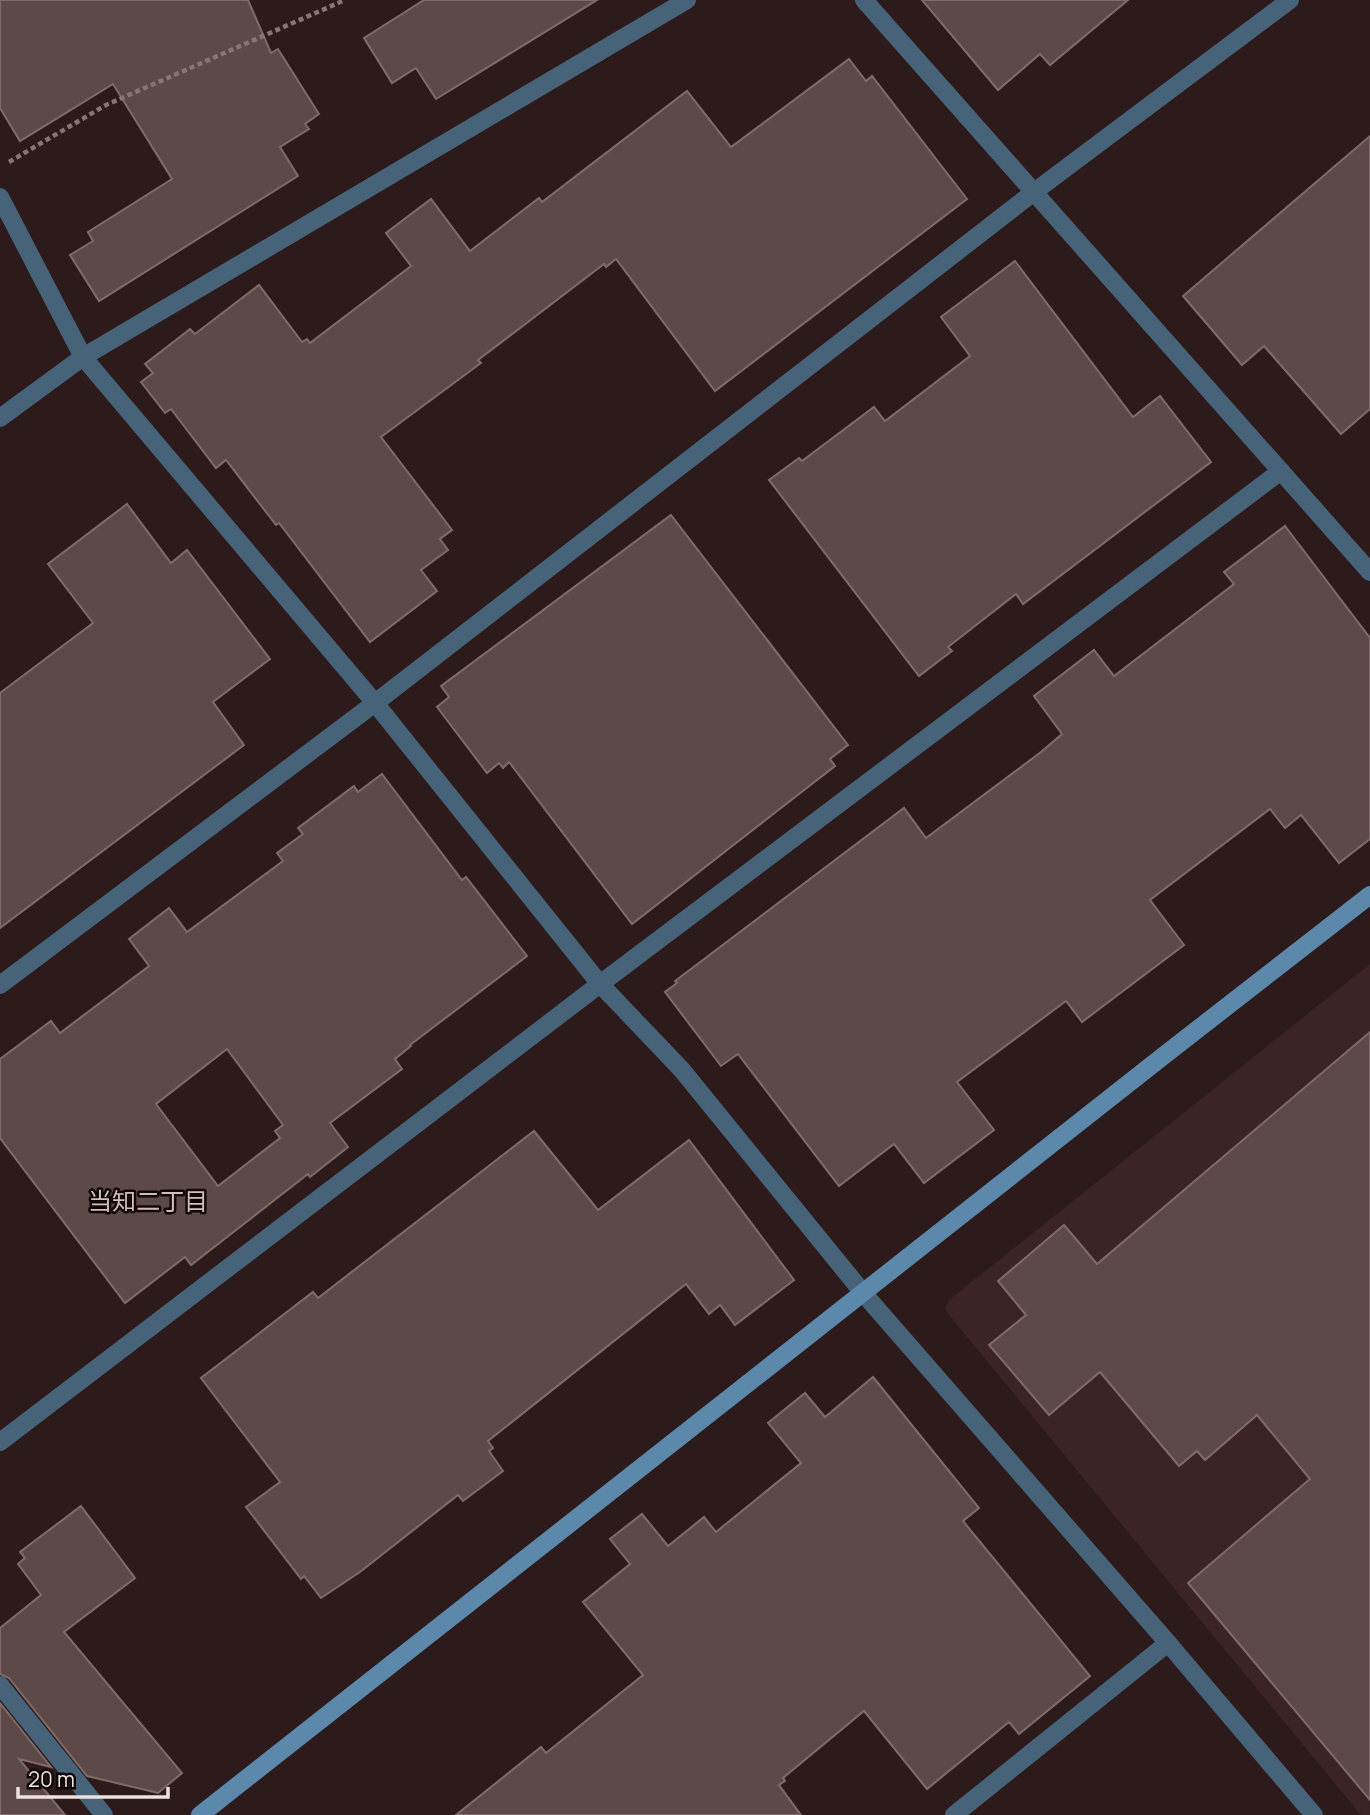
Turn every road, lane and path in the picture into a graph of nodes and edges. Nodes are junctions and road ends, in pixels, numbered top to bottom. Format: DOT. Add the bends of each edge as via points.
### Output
graph roads {
  1 [pos="345,0"];
  2 [pos="687,0"];
  3 [pos="864,0"];
  4 [pos="1290,0"];
  5 [pos="0,167"];
  6 [pos="1034,192"];
  7 [pos="0,197"];
  8 [pos="83,357"];
  9 [pos="0,418"];
  10 [pos="1281,471"];
  11 [pos="1370,572"];
  12 [pos="375,703"];
  13 [pos="1370,895"];
  14 [pos="600,984"];
  15 [pos="0,985"];
  16 [pos="864,1293"];
  17 [pos="0,1442"];
  18 [pos="1168,1643"];
  19 [pos="0,1685"];
  20 [pos="104,1815"];
  21 [pos="200,1815"];
  22 [pos="954,1815"];
  23 [pos="1314,1815"];
  1 -- 5 [label="path" via="106,105"];
  2 -- 8 [label="street"];
  3 -- 6 [label="street"];
  4 -- 6 [label="street"];
  6 -- 10 [label="street"];
  6 -- 12 [label="street"];
  7 -- 8 [label="street"];
  8 -- 9 [label="street"];
  8 -- 12 [label="street"];
  10 -- 11 [label="street"];
  10 -- 14 [label="street"];
  12 -- 14 [label="street"];
  12 -- 15 [label="street"];
  13 -- 16 [label="street"];
  14 -- 16 [label="street" via="682,1070"];
  14 -- 17 [label="street"];
  16 -- 18 [label="street"];
  16 -- 21 [label="street"];
  18 -- 22 [label="street"];
  18 -- 23 [label="street"];
  19 -- 20 [label="street"];
}
